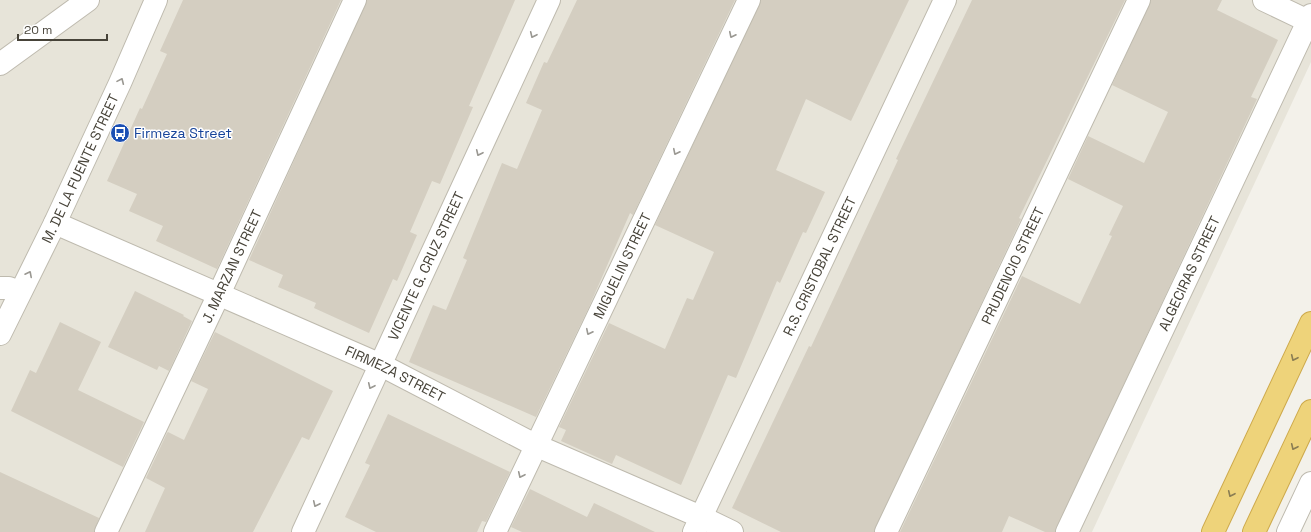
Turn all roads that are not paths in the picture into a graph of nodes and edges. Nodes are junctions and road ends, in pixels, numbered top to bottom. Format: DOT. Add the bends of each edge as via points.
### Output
graph roads {
  1 [pos="88,0"];
  2 [pos="156,0"];
  3 [pos="355,0"];
  4 [pos="549,0"];
  5 [pos="749,0"];
  6 [pos="945,0"];
  7 [pos="1139,0"];
  8 [pos="1264,0"];
  9 [pos="1309,18"];
  10 [pos="0,64"];
  11 [pos="55,223"];
  12 [pos="10,290"];
  13 [pos="220,294"];
  14 [pos="1311,323"];
  15 [pos="0,334"];
  16 [pos="381,365"];
  17 [pos="1311,411"];
  18 [pos="535,445"];
  19 [pos="1311,483"];
  20 [pos="698,524"];
  21 [pos="106,532"];
  22 [pos="303,532"];
  23 [pos="494,532"];
  24 [pos="732,532"];
  25 [pos="886,532"];
  26 [pos="1067,532"];
  27 [pos="1213,532"];
  28 [pos="1254,532"];
  29 [pos="1288,532"];
  1 -- 10 [label="street"];
  11 -- 2 [label="street, M. DE LA FUENTE STREET, one-way"];
  3 -- 13 [label="street, J. MARZAN STREET"];
  4 -- 16 [label="street, VICENTE G. CRUZ STREET, one-way"];
  5 -- 18 [label="street, MIGUELIN STREET, one-way"];
  6 -- 20 [label="street, R.S. CRISTOBAL STREET"];
  7 -- 25 [label="street, PRUDENCIO STREET"];
  8 -- 9 [label="street"];
  9 -- 26 [label="street, ALGECIRAS STREET"];
  12 -- 11 [label="street, M. DE LA FUENTE STREET, one-way"];
  11 -- 13 [label="street, FIRMEZA STREET"];
  12 -- 15 [label="street, M. DE LA FUENTE STREET"];
  13 -- 16 [label="street, FIRMEZA STREET"];
  13 -- 21 [label="street, J. MARZAN STREET"];
  14 -- 27 [label="highway, one-way"];
  16 -- 18 [label="street, FIRMEZA STREET"];
  16 -- 22 [label="street, VICENTE G. CRUZ STREET, one-way"];
  17 -- 28 [label="highway, one-way"];
  18 -- 20 [label="street, FIRMEZA STREET"];
  18 -- 23 [label="street, MIGUELIN STREET, one-way"];
  19 -- 29 [label="street"];
  20 -- 24 [label="street, FIRMEZA STREET"];
}
